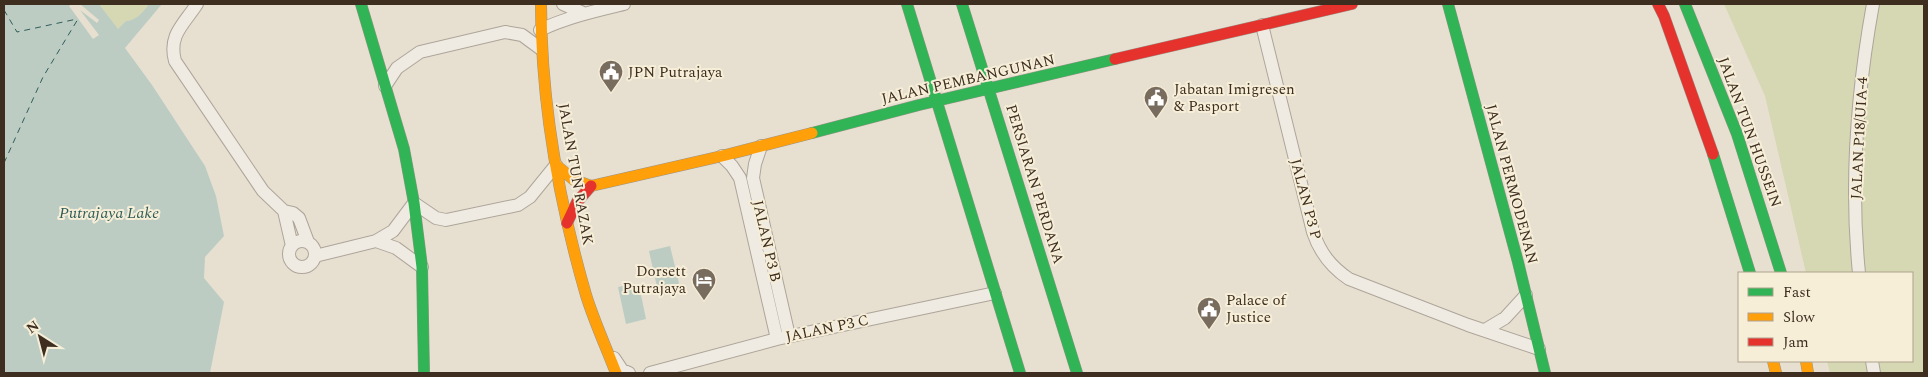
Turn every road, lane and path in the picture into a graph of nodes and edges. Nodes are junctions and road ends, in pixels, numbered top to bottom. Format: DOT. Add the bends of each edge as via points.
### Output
graph roads {
  1 [pos="197,4"];
  2 [pos="361,4"];
  3 [pos="541,4"];
  4 [pos="563,4"];
  5 [pos="624,4"];
  6 [pos="907,4"];
  7 [pos="962,4"];
  8 [pos="1352,4"];
  9 [pos="1448,4"];
  10 [pos="1657,4"];
  11 [pos="1685,4"];
  12 [pos="1873,4"];
  13 [pos="583,13"];
  14 [pos="1262,25"];
  15 [pos="540,30"];
  16 [pos="541,49"];
  17 [pos="385,86"];
  18 [pos="990,88"];
  19 [pos="938,101"];
  20 [pos="761,146"];
  21 [pos="722,156"];
  22 [pos="556,166"];
  23 [pos="591,186"];
  24 [pos="414,203"];
  25 [pos="284,211"];
  26 [pos="567,223"];
  27 [pos="376,241"];
  28 [pos="308,242"];
  29 [pos="292,246"];
  30 [pos="316,256"];
  31 [pos="422,267"];
  32 [pos="1750,272"];
  33 [pos="1781,272"];
  34 [pos="1859,272"];
  35 [pos="996,293"];
  36 [pos="1526,295"];
  37 [pos="1485,330"];
  38 [pos="783,338"];
  39 [pos="1539,349"];
  40 [pos="608,350"];
  41 [pos="424,373"];
  42 [pos="616,373"];
  43 [pos="629,373"];
  44 [pos="655,373"];
  45 [pos="1020,373"];
  46 [pos="1077,373"];
  47 [pos="1545,373"];
  1 -- 25 [label="street" via="178,30 172,45 175,61 263,191"];
  2 -- 17 [label="street"];
  3 -- 15 [label="street, JALAN TUN RAZAK"];
  4 -- 13 [label="street"];
  5 -- 13 [label="street"];
  6 -- 19 [label="street"];
  7 -- 18 [label="street, PERSIARAN PERDANA"];
  8 -- 14 [label="street, JALAN PEMBANGUNAN"];
  9 -- 36 [label="street, JALAN PERMODENAN"];
  10 -- 32 [label="street" via="1714,158"];
  11 -- 33 [label="street, JALAN TUN HUSSEIN" via="1737,134"];
  12 -- 34 [label="street, JALAN P18/UIA-4" via="1863,57 1857,132"];
  13 -- 15 [label="street"];
  14 -- 18 [label="street, JALAN PEMBANGUNAN"];
  14 -- 37 [label="street, JALAN P3 P" via="1313,232 1326,259 1349,279"];
  15 -- 16 [label="street, JALAN TUN RAZAK"];
  16 -- 17 [label="street" via="522,35 505,32 420,52 397,68"];
  16 -- 22 [label="street, JALAN TUN RAZAK"];
  17 -- 24 [label="street" via="404,149"];
  18 -- 19 [label="street, JALAN PEMBANGUNAN"];
  18 -- 46 [label="street, PERSIARAN PERDANA"];
  19 -- 20 [label="street, JALAN PEMBANGUNAN"];
  19 -- 35 [label="street"];
  20 -- 21 [label="street, JALAN PEMBANGUNAN"];
  20 -- 38 [label="street, JALAN P3 B" via="753,178"];
  21 -- 23 [label="street, JALAN PEMBANGUNAN"];
  21 -- 38 [label="street, JALAN P3 B" via="740,178"];
  22 -- 23 [label="street" via="574,180"];
  22 -- 24 [label="street" via="530,197 518,205 446,220 436,218"];
  22 -- 26 [label="street, JALAN TUN RAZAK"];
  23 -- 26 [label="street" via="577,202"];
  24 -- 27 [label="street" via="393,232"];
  24 -- 31 [label="street"];
  25 -- 28 [label="street" via="300,218"];
  25 -- 29 [label="street"];
  26 -- 40 [label="street, JALAN TUN RAZAK" via="587,297"];
  27 -- 30 [label="street"];
  27 -- 31 [label="street" via="396,248"];
  28 -- 29 [label="street"];
  28 -- 30 [label="street"];
  29 -- 30 [label="street" via="288,256 294,266 310,265"];
  31 -- 41 [label="street"];
  35 -- 38 [label="street, JALAN P3 C"];
  35 -- 45 [label="street"];
  36 -- 37 [label="street" via="1505,318"];
  36 -- 39 [label="street, JALAN PERMODENAN"];
  37 -- 39 [label="street, JALAN P3 P"];
  38 -- 44 [label="street, JALAN P3 C"];
  39 -- 47 [label="street, JALAN PERMODENAN"];
  40 -- 42 [label="street, JALAN TUN RAZAK"];
  40 -- 43 [label="street" via="622,370"];
}
